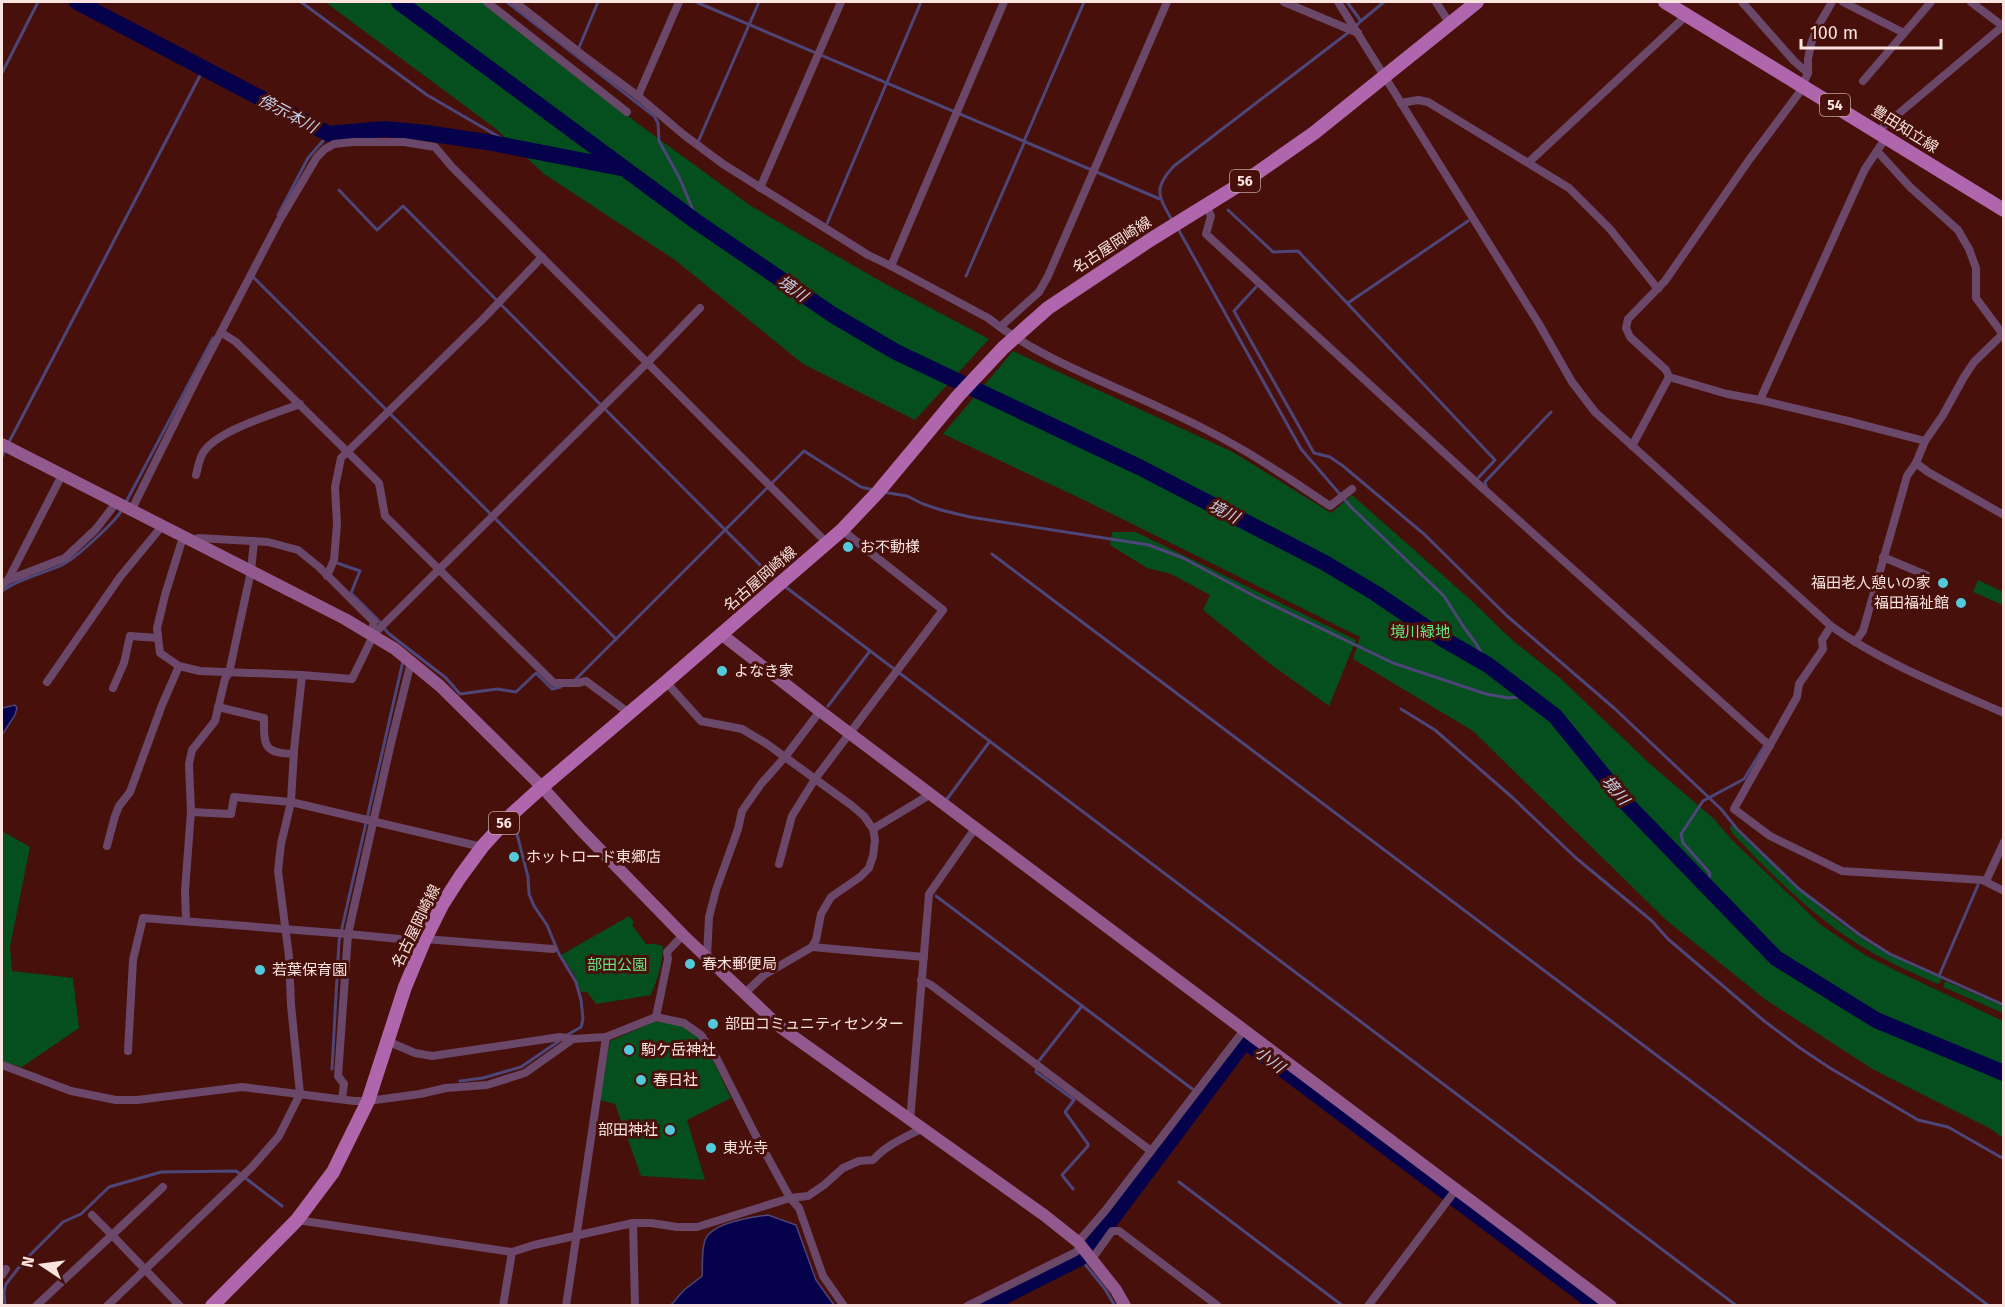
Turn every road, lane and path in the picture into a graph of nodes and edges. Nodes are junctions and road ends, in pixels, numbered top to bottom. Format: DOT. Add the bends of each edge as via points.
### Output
graph roads {
  1 [pos="487,2"];
  2 [pos="515,2"];
  3 [pos="679,2"];
  4 [pos="841,2"];
  5 [pos="1004,2"];
  6 [pos="1167,2"];
  7 [pos="1284,2"];
  8 [pos="1338,2"];
  9 [pos="1436,2"];
  10 [pos="1478,2"];
  11 [pos="1665,2"];
  12 [pos="1742,2"];
  13 [pos="1832,2"];
  14 [pos="1843,2"];
  15 [pos="1932,2"];
  16 [pos="1971,2"];
  17 [pos="1687,15"];
  18 [pos="1450,24"];
  19 [pos="2003,26"];
  20 [pos="1904,33"];
  21 [pos="1359,34"];
  22 [pos="1384,75"];
  23 [pos="1805,79"];
  24 [pos="1863,81"];
  25 [pos="638,96"];
  26 [pos="1401,103"];
  27 [pos="627,112"];
  28 [pos="1882,134"];
  29 [pos="1877,151"];
  30 [pos="1529,162"];
  31 [pos="760,188"];
  32 [pos="1206,205"];
  33 [pos="2003,207"];
  34 [pos="542,257"];
  35 [pos="891,266"];
  36 [pos="1658,289"];
  37 [pos="699,308"];
  38 [pos="1000,327"];
  39 [pos="222,333"];
  40 [pos="2003,334"];
  41 [pos="1015,336"];
  42 [pos="648,362"];
  43 [pos="1669,377"];
  44 [pos="1760,400"];
  45 [pos="300,404"];
  46 [pos="1925,441"];
  47 [pos="2,444"];
  48 [pos="1632,446"];
  49 [pos="348,452"];
  50 [pos="1916,463"];
  51 [pos="62,475"];
  52 [pos="196,475"];
  53 [pos="1350,489"];
  54 [pos="116,503"];
  55 [pos="132,511"];
  56 [pos="2004,515"];
  57 [pos="162,526"];
  58 [pos="842,530"];
  59 [pos="188,539"];
  60 [pos="254,541"];
  61 [pos="827,543"];
  62 [pos="1883,557"];
  63 [pos="441,569"];
  64 [pos="251,572"];
  65 [pos="1926,575"];
  66 [pos="327,576"];
  67 [pos="5,583"];
  68 [pos="1832,626"];
  69 [pos="373,634"];
  70 [pos="721,634"];
  71 [pos="158,638"];
  72 [pos="1854,642"];
  73 [pos="411,662"];
  74 [pos="179,666"];
  75 [pos="229,673"];
  76 [pos="302,675"];
  77 [pos="47,682"];
  78 [pos="666,682"];
  79 [pos="113,688"];
  80 [pos="218,707"];
  81 [pos="820,711"];
  82 [pos="629,712"];
  83 [pos="2004,713"];
  84 [pos="850,734"];
  85 [pos="1770,746"];
  86 [pos="294,754"];
  87 [pos="785,757"];
  88 [pos="815,779"];
  89 [pos="542,787"];
  90 [pos="930,794"];
  91 [pos="291,802"];
  92 [pos="191,812"];
  93 [pos="374,822"];
  94 [pos="976,827"];
  95 [pos="873,829"];
  96 [pos="2004,842"];
  97 [pos="107,846"];
  98 [pos="482,847"];
  99 [pos="779,864"];
  100 [pos="1986,881"];
  101 [pos="2004,891"];
  102 [pos="186,921"];
  103 [pos="285,929"];
  104 [pos="348,934"];
  105 [pos="683,935"];
  106 [pos="424,941"];
  107 [pos="812,947"];
  108 [pos="553,949"];
  109 [pos="707,957"];
  110 [pos="924,957"];
  111 [pos="921,980"];
  112 [pos="744,994"];
  113 [pos="656,1017"];
  114 [pos="1244,1030"];
  115 [pos="606,1037"];
  116 [pos="573,1039"];
  117 [pos="387,1041"];
  118 [pos="128,1051"];
  119 [pos="2,1065"];
  120 [pos="300,1094"];
  121 [pos="342,1099"];
  122 [pos="368,1101"];
  123 [pos="910,1121"];
  124 [pos="921,1129"];
  125 [pos="1151,1151"];
  126 [pos="163,1187"];
  127 [pos="1457,1188"];
  128 [pos="790,1198"];
  129 [pos="92,1215"];
  130 [pos="297,1220"];
  131 [pos="633,1223"];
  132 [pos="112,1234"];
  133 [pos="576,1236"];
  134 [pos="1085,1251"];
  135 [pos="512,1252"];
  136 [pos="146,1270"];
  137 [pos="36,1305"];
  138 [pos="106,1305"];
  139 [pos="180,1305"];
  140 [pos="212,1305"];
  141 [pos="503,1305"];
  142 [pos="566,1305"];
  143 [pos="635,1305"];
  144 [pos="844,1305"];
  145 [pos="967,1305"];
  146 [pos="1125,1305"];
  147 [pos="1218,1305"];
  148 [pos="1368,1305"];
  149 [pos="1611,1305"];
  1 -- 27 [label="street"];
  2 -- 25 [label="street"];
  3 -- 25 [label="street"];
  4 -- 31 [label="street"];
  5 -- 35 [label="street"];
  6 -- 38 [label="street" via="1048,276 1039,292"];
  7 -- 21 [label="street"];
  8 -- 21 [label="street"];
  9 -- 18 [label="street"];
  10 -- 18 [label="main road, 名古屋岡崎線 / 56"];
  11 -- 17 [label="main road, 豊田知立線 / 54"];
  12 -- 23 [label="street"];
  13 -- 23 [label="street" via="1811,44"];
  14 -- 20 [label="street"];
  15 -- 20 [label="street"];
  16 -- 19 [label="street"];
  17 -- 23 [label="main road, 豊田知立線 / 54"];
  17 -- 30 [label="street"];
  18 -- 22 [label="main road, 名古屋岡崎線 / 56"];
  19 -- 28 [label="street"];
  20 -- 24 [label="street"];
  21 -- 22 [label="street"];
  22 -- 26 [label="street"];
  22 -- 32 [label="main road, 名古屋岡崎線 / 56" via="1314,133"];
  23 -- 28 [label="main road, 豊田知立線 / 54"];
  23 -- 36 [label="street"];
  25 -- 31 [label="street" via="684,135"];
  26 -- 30 [label="street" via="1428,102"];
  26 -- 48 [label="street" via="1572,382 1595,412"];
  28 -- 29 [label="street"];
  28 -- 33 [label="main road, 豊田知立線 / 54"];
  29 -- 40 [label="street" via="1958,230 1976,268 1976,298"];
  29 -- 44 [label="street" via="1854,192"];
  30 -- 36 [label="street" via="1587,205"];
  31 -- 35 [label="street"];
  32 -- 41 [label="main road, 名古屋岡崎線 / 56" via="1048,308"];
  32 -- 85 [label="street" via="1211,216 1206,234"];
  34 -- 39 [label="street" via="435,147 393,141 334,144 310,167"];
  34 -- 42 [label="street"];
  34 -- 49 [label="street"];
  35 -- 38 [label="street"];
  36 -- 43 [label="street" via="1628,319 1626,328"];
  37 -- 42 [label="street"];
  38 -- 41 [label="street"];
  39 -- 45 [label="street"];
  39 -- 55 [label="street"];
  40 -- 46 [label="street" via="1974,362"];
  41 -- 53 [label="street" via="1065,366 1219,436 1330,506"];
  41 -- 58 [label="main road, 名古屋岡崎線 / 56"];
  42 -- 61 [label="street"];
  42 -- 63 [label="street"];
  43 -- 44 [label="street"];
  43 -- 48 [label="street"];
  44 -- 46 [label="street"];
  45 -- 49 [label="street"];
  45 -- 52 [label="street" via="231,431 212,443 203,453"];
  46 -- 50 [label="street"];
  47 -- 51 [label="street"];
  48 -- 68 [label="street"];
  49 -- 63 [label="street" via="379,483 385,516"];
  49 -- 66 [label="street" via="341,458 335,487 335,552"];
  50 -- 56 [label="street"];
  50 -- 62 [label="street" via="1906,476"];
  51 -- 54 [label="street"];
  51 -- 67 [label="street"];
  54 -- 55 [label="street"];
  54 -- 67 [label="street" via="96,529 65,558"];
  55 -- 57 [label="street"];
  57 -- 59 [label="street"];
  57 -- 77 [label="street" via="120,577"];
  58 -- 61 [label="main road, 名古屋岡崎線 / 56"];
  58 -- 84 [label="street" via="943,610"];
  59 -- 60 [label="street"];
  59 -- 64 [label="street"];
  59 -- 71 [label="street" via="165,595"];
  60 -- 64 [label="street"];
  60 -- 66 [label="street" via="298,550"];
  61 -- 70 [label="main road, 名古屋岡崎線 / 56"];
  62 -- 65 [label="street"];
  62 -- 72 [label="street" via="1863,631"];
  63 -- 69 [label="street"];
  63 -- 82 [label="street" via="554,683 586,681"];
  64 -- 69 [label="street"];
  64 -- 75 [label="street"];
  66 -- 69 [label="street" via="374,622"];
  68 -- 72 [label="street"];
  68 -- 85 [label="street" via="1821,640 1823,649 1799,684 1797,697"];
  69 -- 73 [label="street"];
  69 -- 76 [label="street" via="352,679"];
  70 -- 78 [label="main road, 名古屋岡崎線 / 56"];
  70 -- 81 [label="street"];
  71 -- 74 [label="street" via="160,653"];
  71 -- 79 [label="street" via="130,636"];
  72 -- 83 [label="street"];
  73 -- 89 [label="street"];
  73 -- 93 [label="street"];
  74 -- 75 [label="street"];
  74 -- 97 [label="street" via="130,792 118,806"];
  75 -- 76 [label="street"];
  75 -- 80 [label="street"];
  76 -- 86 [label="street"];
  78 -- 82 [label="main road, 名古屋岡崎線 / 56"];
  78 -- 87 [label="street" via="701,721 742,729"];
  80 -- 86 [label="street" via="264,718 266,746 277,753"];
  80 -- 92 [label="street" via="214,721 192,750"];
  81 -- 84 [label="street"];
  81 -- 87 [label="street"];
  82 -- 89 [label="main road, 名古屋岡崎線 / 56"];
  84 -- 88 [label="street"];
  84 -- 90 [label="street"];
  85 -- 100 [label="street" via="1734,809 1770,836 1842,871"];
  86 -- 91 [label="street"];
  87 -- 88 [label="street"];
  87 -- 109 [label="street" via="742,811 709,917"];
  88 -- 95 [label="street" via="864,816"];
  88 -- 99 [label="street" via="792,816"];
  89 -- 98 [label="main road, 名古屋岡崎線 / 56"];
  89 -- 105 [label="street"];
  90 -- 94 [label="street"];
  90 -- 95 [label="street"];
  91 -- 92 [label="street" via="234,797 231,814"];
  91 -- 93 [label="street"];
  91 -- 103 [label="street" via="278,870"];
  92 -- 102 [label="street"];
  93 -- 98 [label="street"];
  93 -- 104 [label="street"];
  94 -- 110 [label="street" via="929,894"];
  94 -- 114 [label="street"];
  95 -- 107 [label="street" via="875,840 869,868 831,897 821,914"];
  96 -- 100 [label="street"];
  98 -- 106 [label="main road, 名古屋岡崎線 / 56" via="442,905"];
  100 -- 101 [label="street"];
  102 -- 103 [label="street"];
  102 -- 118 [label="street" via="142,918 133,960"];
  103 -- 104 [label="street"];
  103 -- 120 [label="street"];
  104 -- 106 [label="street"];
  104 -- 121 [label="street" via="338,1076 344,1084"];
  105 -- 109 [label="street"];
  105 -- 113 [label="street" via="667,952"];
  106 -- 108 [label="street"];
  106 -- 117 [label="main road, 名古屋岡崎線 / 56"];
  107 -- 110 [label="street"];
  107 -- 112 [label="street" via="764,975"];
  109 -- 112 [label="street"];
  110 -- 111 [label="street"];
  111 -- 123 [label="street"];
  111 -- 125 [label="street"];
  112 -- 123 [label="street" via="780,1027"];
  113 -- 115 [label="street"];
  113 -- 128 [label="street" via="684,1023 701,1035"];
  114 -- 125 [label="street"];
  114 -- 127 [label="street"];
  115 -- 116 [label="street"];
  115 -- 133 [label="street"];
  116 -- 117 [label="street" via="560,1037 432,1056"];
  116 -- 122 [label="street" via="525,1073 506,1080"];
  117 -- 122 [label="main road, 名古屋岡崎線 / 56"];
  119 -- 120 [label="street" via="71,1091 116,1100 242,1087"];
  120 -- 121 [label="street"];
  120 -- 136 [label="street" via="279,1136 252,1167"];
  121 -- 122 [label="street"];
  122 -- 130 [label="main road, 名古屋岡崎線 / 56" via="333,1172"];
  123 -- 124 [label="street"];
  124 -- 128 [label="street" via="881,1150 873,1160 843,1168 808,1196"];
  124 -- 134 [label="street" via="1044,1215"];
  125 -- 134 [label="street"];
  126 -- 132 [label="street"];
  127 -- 148 [label="street"];
  127 -- 149 [label="street"];
  128 -- 131 [label="street" via="698,1227"];
  128 -- 144 [label="street" via="799,1208 823,1276"];
  129 -- 132 [label="street"];
  130 -- 135 [label="street"];
  130 -- 140 [label="main road, 名古屋岡崎線 / 56"];
  131 -- 133 [label="street"];
  131 -- 143 [label="street"];
  132 -- 136 [label="street"];
  132 -- 137 [label="street"];
  133 -- 135 [label="street"];
  133 -- 142 [label="street"];
  134 -- 145 [label="street"];
  134 -- 146 [label="street"];
  134 -- 147 [label="street" via="1112,1231 1119,1231"];
  135 -- 141 [label="street"];
  136 -- 138 [label="street"];
  136 -- 139 [label="street"];
}
